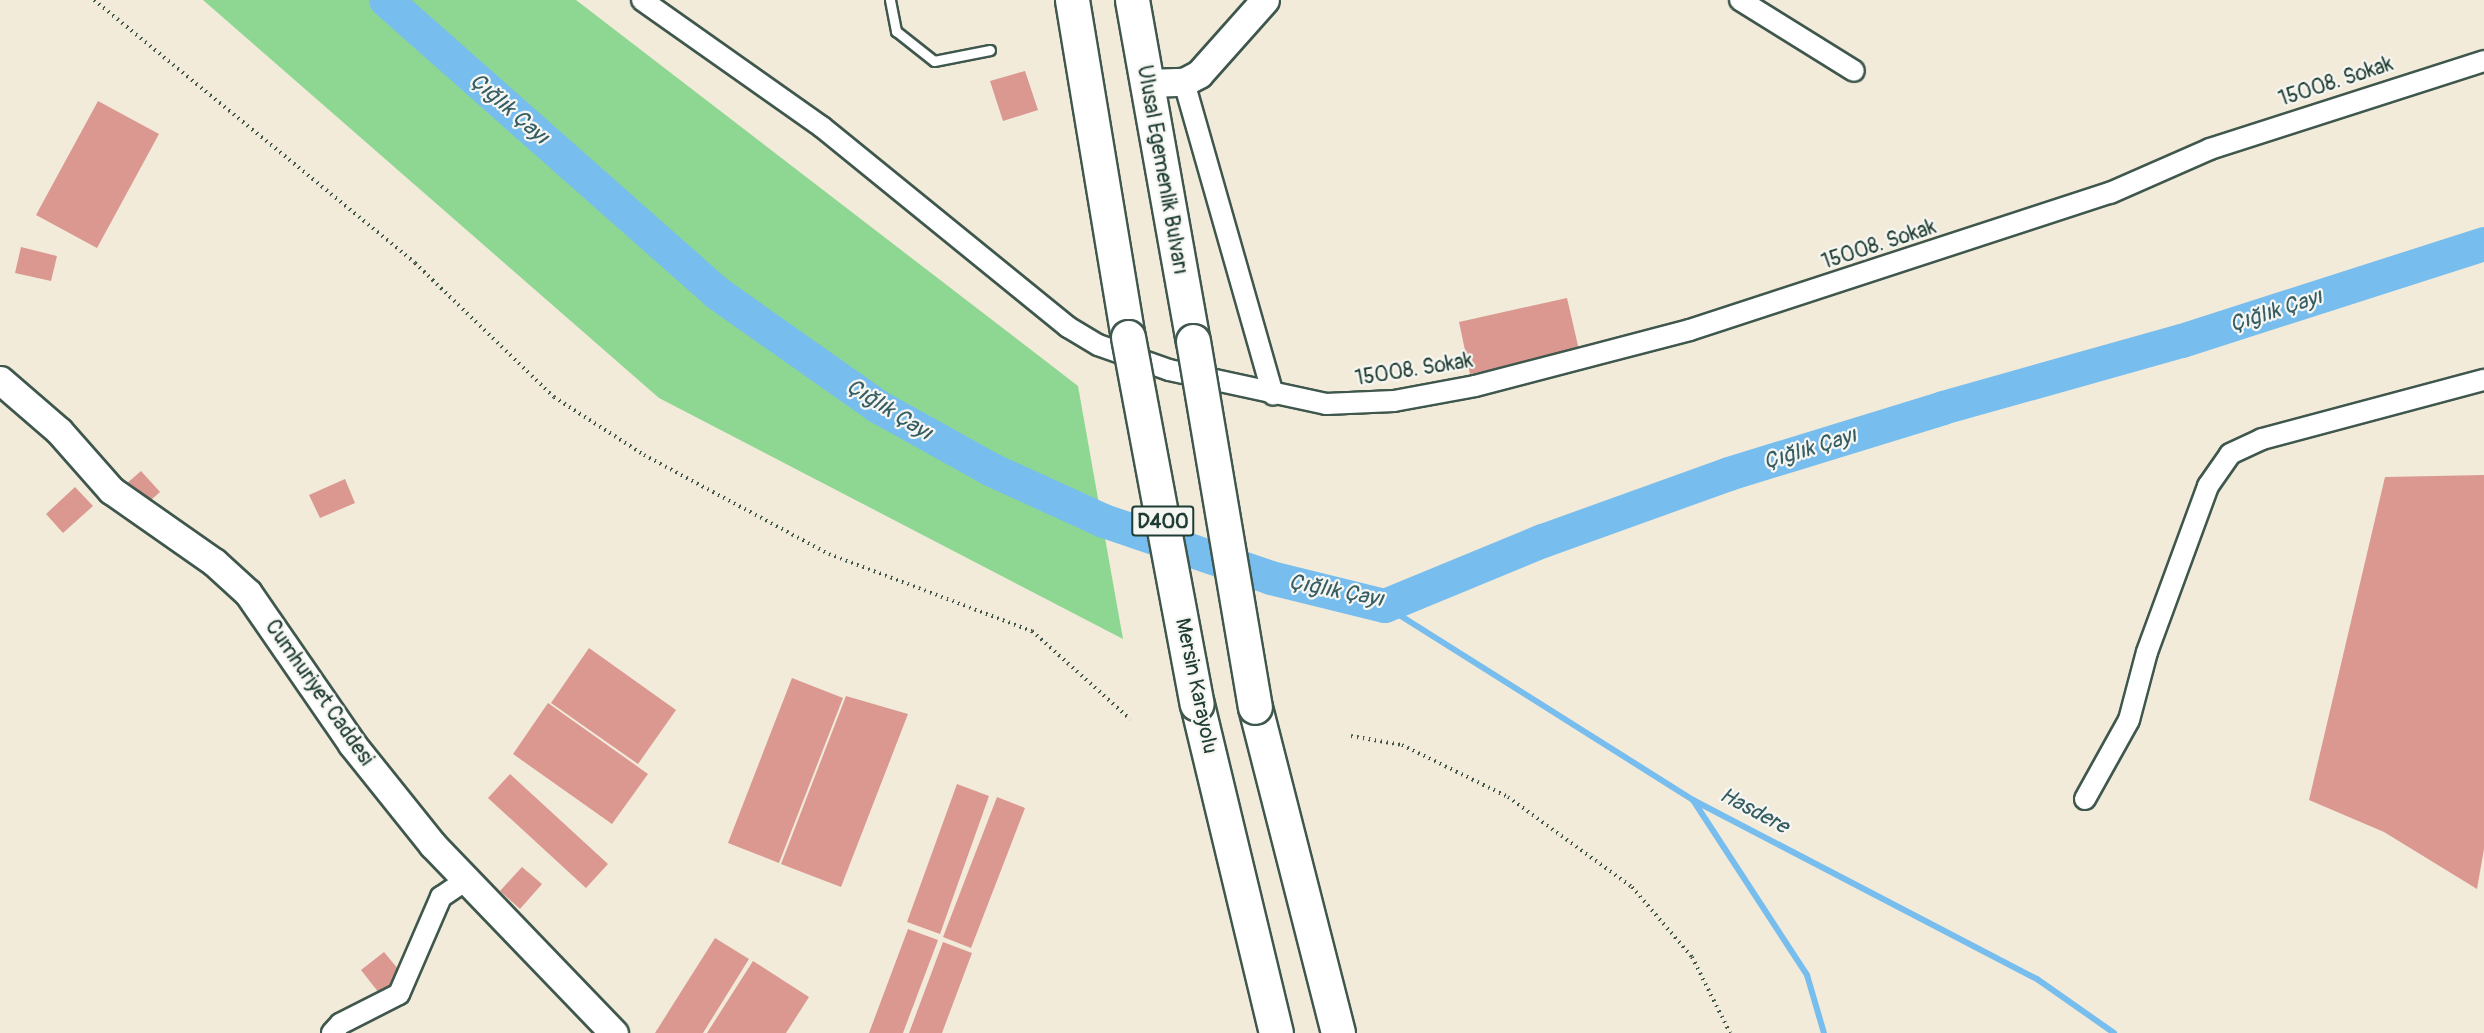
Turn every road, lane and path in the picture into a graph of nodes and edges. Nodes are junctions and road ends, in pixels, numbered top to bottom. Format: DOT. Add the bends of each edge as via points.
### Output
graph roads {
  1 [pos="94,0"];
  2 [pos="642,0"];
  3 [pos="890,0"];
  4 [pos="1072,0"];
  5 [pos="1132,0"];
  6 [pos="1265,0"];
  7 [pos="1740,0"];
  8 [pos="990,50"];
  9 [pos="2484,61"];
  10 [pos="1854,71"];
  11 [pos="1184,82"];
  12 [pos="1147,83"];
  13 [pos="0,380"];
  14 [pos="2484,380"];
  15 [pos="1273,395"];
  16 [pos="1130,719"];
  17 [pos="1351,736"];
  18 [pos="2085,799"];
  19 [pos="466,880"];
  20 [pos="333,1033"];
  21 [pos="615,1033"];
  22 [pos="1276,1033"];
  23 [pos="1338,1033"];
  24 [pos="1730,1033"];
  1 -- 16 [label="path" via="416,263 554,397 644,455 829,554 1032,632"];
  2 -- 15 [label="street, 15008. Sokak" via="822,127 1068,327 1128,357"];
  3 -- 8 [label="lane" via="896,31 934,61"];
  4 -- 22 [label="highway, Mersin Karayolu / D400, bridge" via="1128,337 1197,704"];
  5 -- 12 [label="highway, Ulusal Egemenlik Bulvarı / D400"];
  6 -- 11 [label="street" via="1212,62"];
  7 -- 10 [label="street"];
  9 -- 15 [label="street, 15008. Sokak" via="2210,149 2110,193 1690,330 1475,386 1394,401 1326,404"];
  11 -- 12 [label="street"];
  11 -- 15 [label="street"];
  12 -- 23 [label="highway, Ulusal Egemenlik Bulvarı / D400, bridge" via="1256,707"];
  13 -- 19 [label="street, Cumhuriyet Caddesi" via="59,431 111,490 214,562 248,593 352,744"];
  14 -- 18 [label="street" via="2262,439 2230,454 2208,486 2147,652 2129,720"];
  17 -- 24 [label="path" via="1402,745 1508,797 1632,887 1692,957"];
  19 -- 20 [label="street" via="441,897 399,994 340,1024"];
  19 -- 21 [label="street, Cumhuriyet Caddesi"];
}
